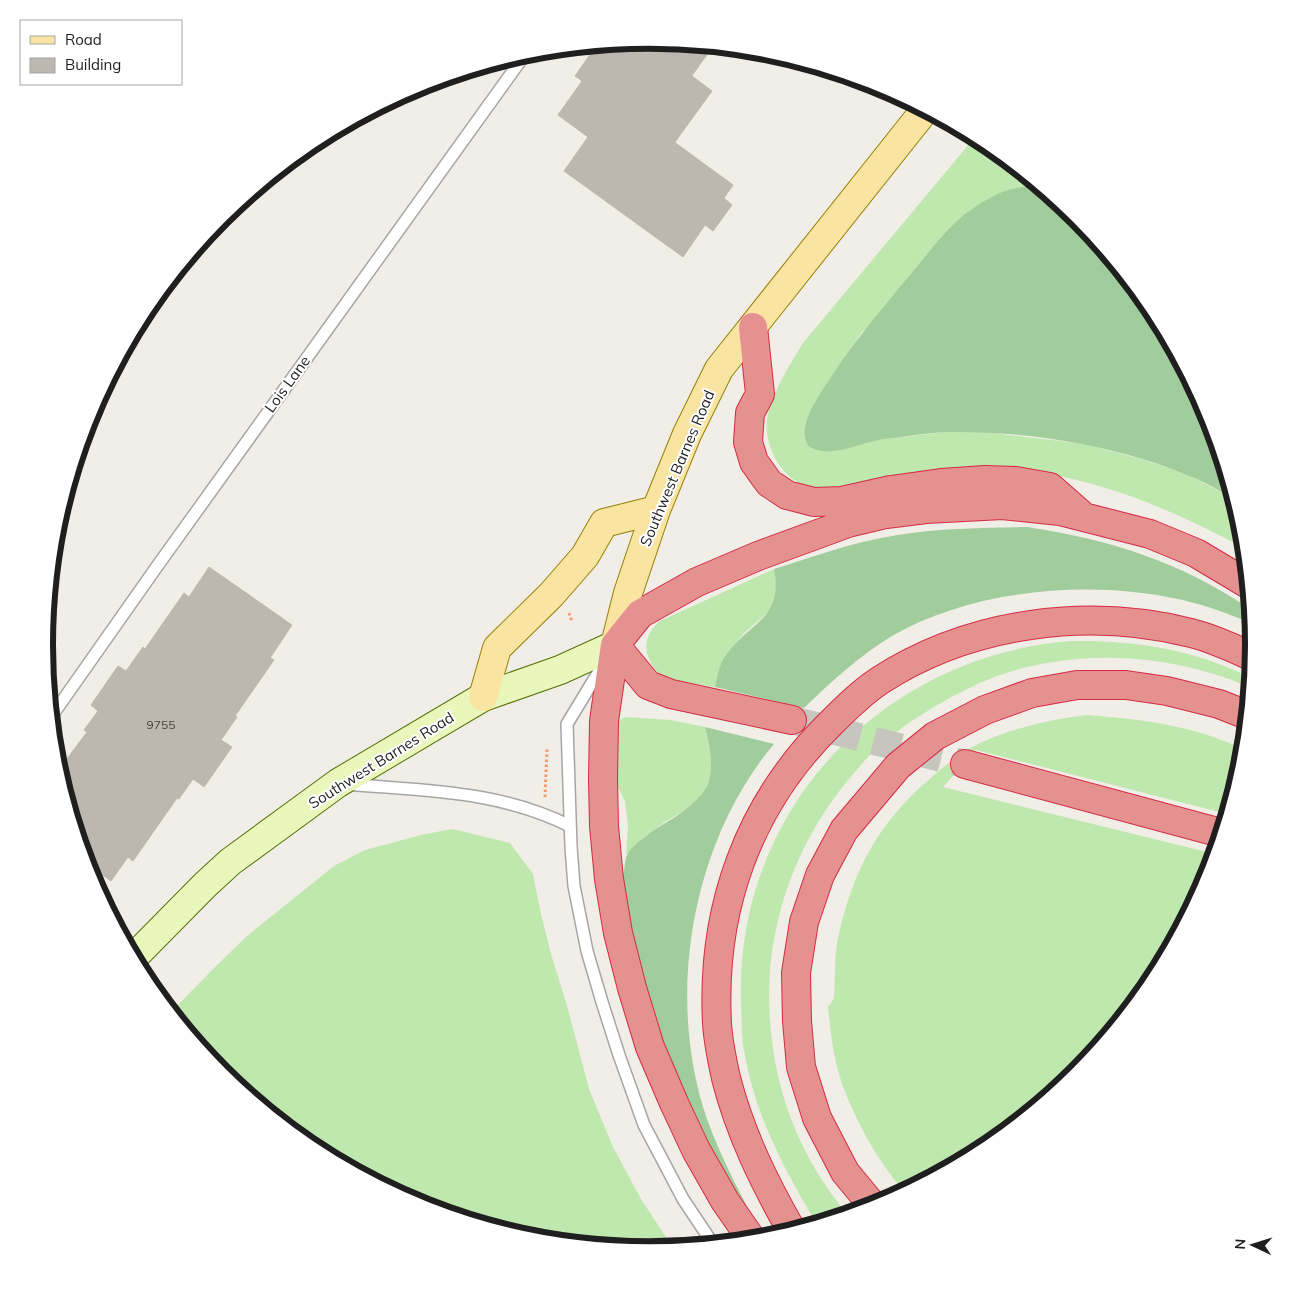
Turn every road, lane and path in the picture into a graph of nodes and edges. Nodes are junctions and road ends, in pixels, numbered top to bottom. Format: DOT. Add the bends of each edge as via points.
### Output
graph roads {
  1 [pos="518,63"];
  2 [pos="921,115"];
  3 [pos="753,326"];
  4 [pos="656,510"];
  5 [pos="1084,517"];
  6 [pos="1241,580"];
  7 [pos="615,645"];
  8 [pos="1245,654"];
  9 [pos="483,697"];
  10 [pos="57,709"];
  11 [pos="1241,713"];
  12 [pos="792,720"];
  13 [pos="548,745"];
  14 [pos="965,764"];
  15 [pos="338,783"];
  16 [pos="544,814"];
  17 [pos="570,826"];
  18 [pos="1216,832"];
  19 [pos="139,952"];
  20 [pos="868,1200"];
  21 [pos="788,1224"];
  22 [pos="747,1233"];
  23 [pos="709,1238"];
  1 -- 10 [label="lane, Lois Lane"];
  2 -- 3 [label="main road, Southwest Barnes Road"];
  3 -- 4 [label="main road, Southwest Barnes Road" via="719,369 687,434"];
  3 -- 5 [label="highway" via="760,394 750,413 748,442 754,462 769,483 787,495 814,502 842,501 941,483 1016,481 1050,487"];
  4 -- 7 [label="main road, Southwest Barnes Road" via="628,593"];
  4 -- 9 [label="main road" via="604,523 585,556 497,648"];
  5 -- 6 [label="highway" via="1150,534 1196,553"];
  5 -- 7 [label="highway" via="1002,505 926,509 848,523 697,582 640,614"];
  7 -- 9 [label="main road, Southwest Barnes Road" via="560,670"];
  7 -- 12 [label="highway" via="648,685 671,694"];
  7 -- 17 [label="lane" via="567,724"];
  7 -- 22 [label="highway" via="604,721 603,780 608,870 618,933 650,1047 674,1103 696,1150"];
  8 -- 21 [label="highway" via="1193,634 1145,624 1049,622 1010,629 955,644 910,663 877,682 813,741 762,812 744,850 730,890 717,960 717,1026 734,1110 750,1150"];
  9 -- 15 [label="main road, Southwest Barnes Road"];
  11 -- 20 [label="highway" via="1167,691 1126,685 1077,685 1032,694 985,710 935,736 898,766 844,830 820,875 804,922 796,973 797,1021 801,1067 817,1118 845,1172"];
  13 -- 16 [label="path"];
  14 -- 18 [label="highway"];
  15 -- 16 [label="lane" via="450,792 507,802"];
  15 -- 19 [label="main road, Southwest Barnes Road" via="230,862"];
  16 -- 17 [label="lane"];
  17 -- 23 [label="lane" via="574,886 587,951 618,1055 644,1124 683,1199"];
}
